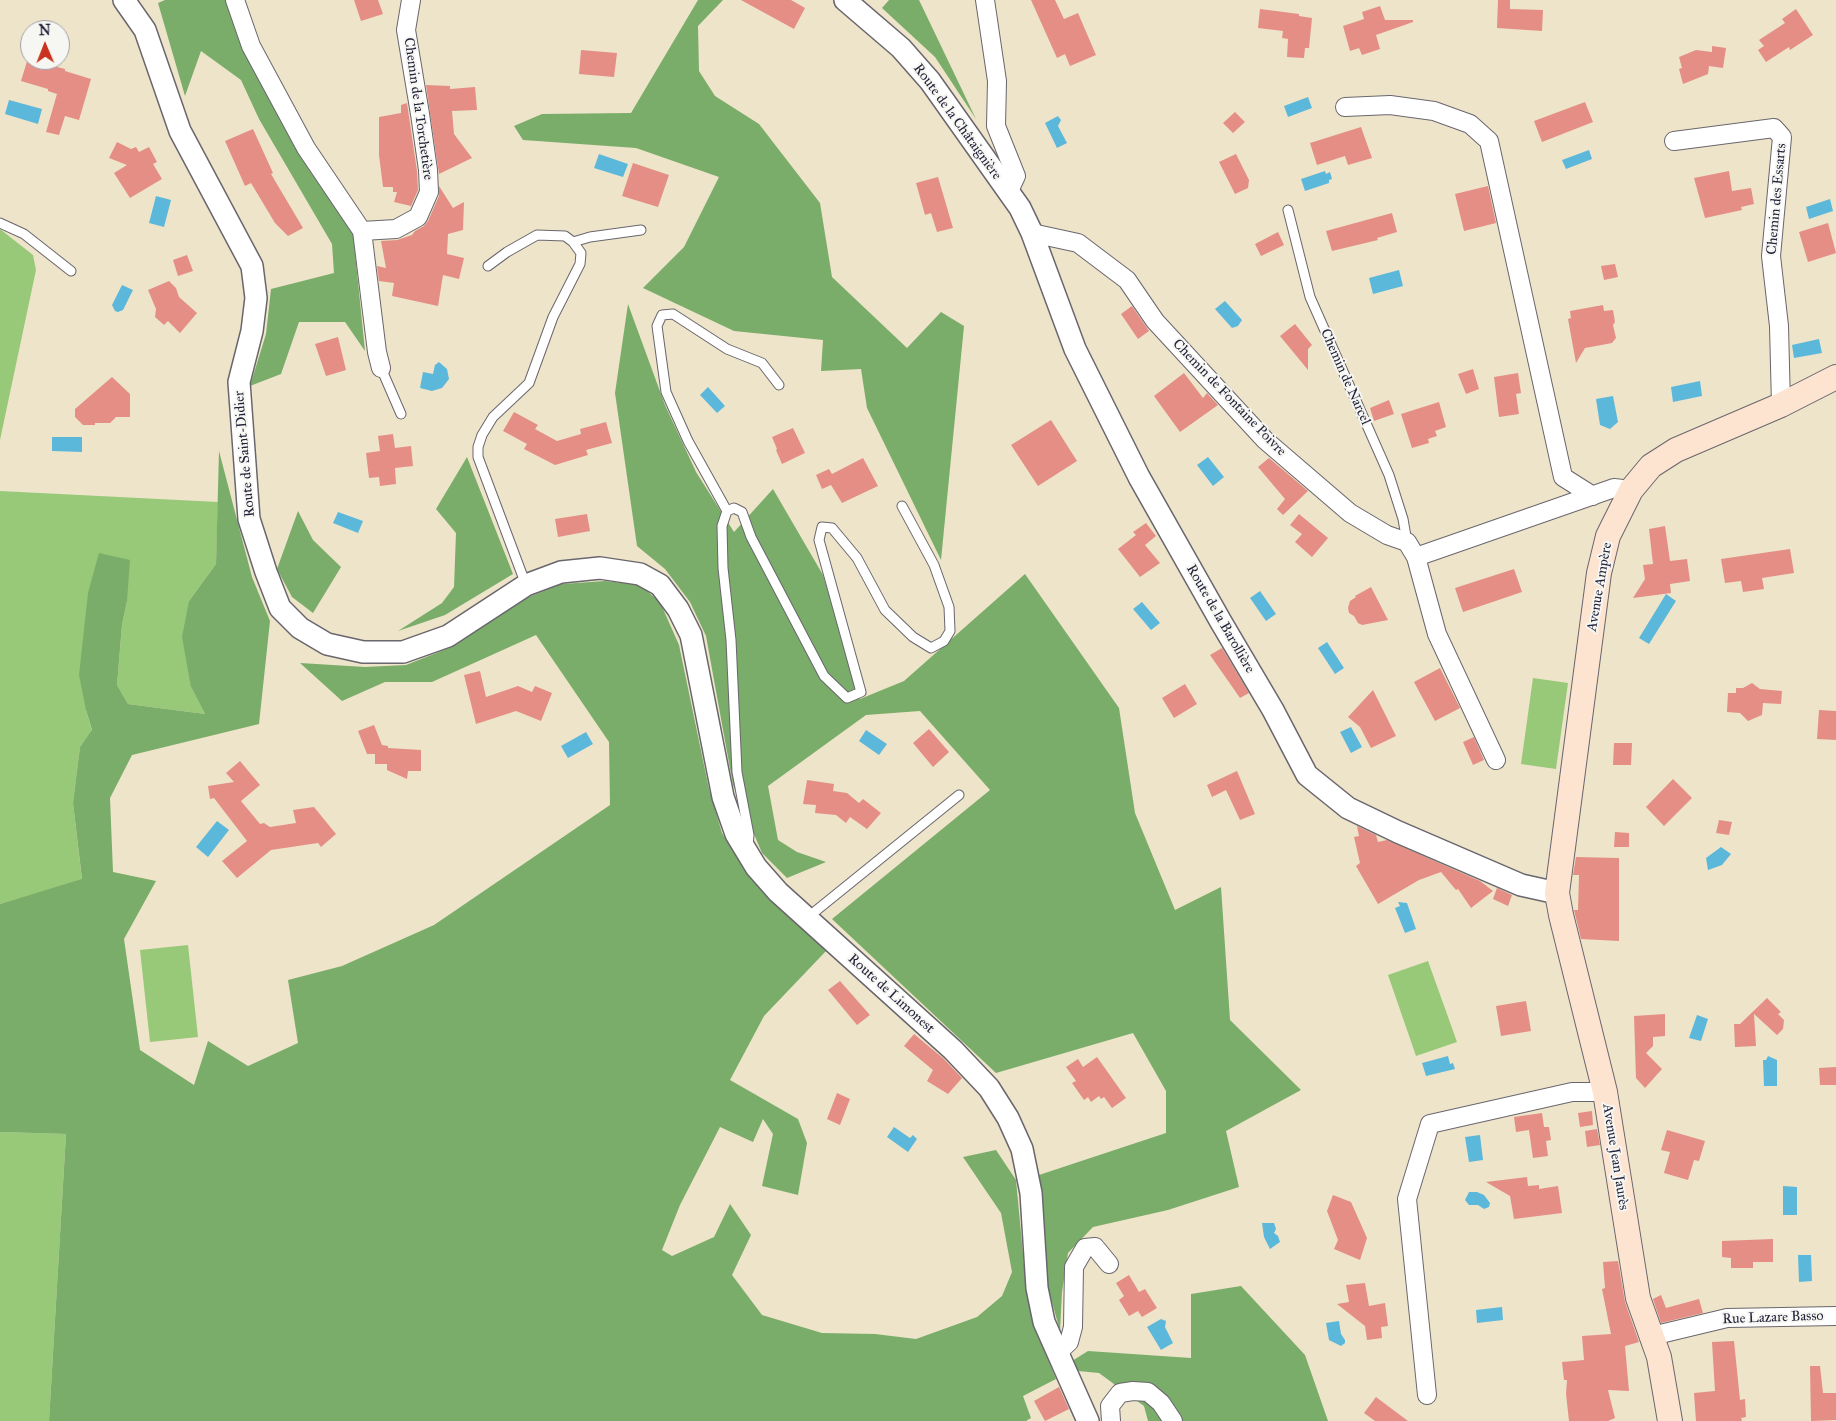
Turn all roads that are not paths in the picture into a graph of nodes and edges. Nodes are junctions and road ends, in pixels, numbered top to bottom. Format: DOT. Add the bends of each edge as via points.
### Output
graph roads {
  1 [pos="124,0"];
  2 [pos="235,0"];
  3 [pos="411,0"];
  4 [pos="845,0"];
  5 [pos="985,0"];
  6 [pos="1345,107"];
  7 [pos="1674,140"];
  8 [pos="1014,201"];
  9 [pos="1288,210"];
  10 [pos="0,223"];
  11 [pos="641,230"];
  12 [pos="362,231"];
  13 [pos="1032,233"];
  14 [pos="573,242"];
  15 [pos="488,266"];
  16 [pos="71,271"];
  17 [pos="381,368"];
  18 [pos="1836,377"];
  19 [pos="779,385"];
  20 [pos="1781,405"];
  21 [pos="401,414"];
  22 [pos="1631,490"];
  23 [pos="1593,496"];
  24 [pos="902,506"];
  25 [pos="727,511"];
  26 [pos="1407,542"];
  27 [pos="1416,558"];
  28 [pos="526,585"];
  29 [pos="660,585"];
  30 [pos="1496,760"];
  31 [pos="959,795"];
  32 [pos="747,853"];
  33 [pos="1557,893"];
  34 [pos="806,918"];
  35 [pos="1605,1092"];
  36 [pos="1109,1264"];
  37 [pos="1836,1316"];
  38 [pos="1652,1336"];
  39 [pos="1057,1353"];
  40 [pos="1427,1395"];
  41 [pos="1088,1421"];
  42 [pos="1111,1421"];
  43 [pos="1174,1421"];
  44 [pos="1670,1421"];
  1 -- 28 [label="street, Route de Saint-Didier" via="145,30 180,131 252,266 256,298 252,331 239,382 249,519 280,608 300,628 327,644 363,652 403,652 448,636"];
  2 -- 12 [label="street" via="251,46 306,148"];
  3 -- 12 [label="street, Chemin de la Torchetière" via="406,30 422,123 429,192 418,217 396,229"];
  4 -- 8 [label="street, Route de la Châtaignière" via="901,48 930,81"];
  5 -- 8 [label="street" via="997,81 996,126 1016,176"];
  6 -- 23 [label="street" via="1390,105 1434,110 1470,124 1489,141 1563,478"];
  7 -- 20 [label="street, Chemin des Essarts" via="1774,128 1782,137 1771,256 1779,326"];
  8 -- 13 [label="street, Route de la Barollière"];
  9 -- 26 [label="lane, Chemin de Narcel" via="1310,297 1389,475"];
  10 -- 16 [label="lane" via="24,234"];
  11 -- 14 [label="lane"];
  12 -- 17 [label="street"];
  13 -- 26 [label="street, Chemin de Fontaine Poivre" via="1078,242 1127,280 1155,321 1265,440 1350,513 1387,535"];
  13 -- 33 [label="street, Route de la Barollière" via="1075,349 1139,477 1307,774 1348,808 1398,832 1520,885"];
  14 -- 15 [label="lane" via="565,236 537,236"];
  14 -- 28 [label="lane" via="581,253 580,264 553,317 529,383 493,417 478,448 478,457"];
  17 -- 21 [label="lane"];
  18 -- 20 [label="main road, Avenue Ampère"];
  19 -- 25 [label="lane" via="762,363 727,349 673,314 662,315 656,326 666,392 688,441"];
  20 -- 22 [label="main road, Avenue Ampère" via="1676,450 1651,466"];
  22 -- 23 [label="street" via="1614,488"];
  22 -- 33 [label="main road, Avenue Ampère" via="1608,536 1599,573"];
  23 -- 27 [label="street"];
  24 -- 25 [label="lane" via="934,565 949,607 950,631 944,640 931,648 913,637 885,610 857,558 832,528 822,527 819,540 861,692 847,698 824,676 751,537 742,512 734,508"];
  25 -- 32 [label="lane" via="722,526 723,568 732,640 737,772 749,835"];
  26 -- 27 [label="street"];
  27 -- 30 [label="street" via="1436,634"];
  28 -- 29 [label="street, Route de Saint-Didier" via="561,572 600,568 640,574"];
  29 -- 32 [label="street, Route de Limonest" via="678,609 691,635 723,797 736,834"];
  31 -- 34 [label="lane"];
  32 -- 34 [label="street, Route de Limonest" via="778,892"];
  33 -- 35 [label="main road, Avenue Jean Jaurès"];
  34 -- 39 [label="street, Route de Limonest" via="953,1050 989,1088 1008,1118 1022,1149 1031,1193 1037,1288 1044,1322"];
  35 -- 38 [label="main road, Avenue Jean Jaurès" via="1638,1298"];
  35 -- 40 [label="street" via="1572,1092 1430,1124 1407,1199"];
  36 -- 39 [label="street" via="1095,1247 1085,1248 1074,1267 1073,1327 1069,1342"];
  37 -- 38 [label="street, Rue Lazare Basso" via="1728,1318"];
  38 -- 44 [label="main road, Avenue Jean Jaurès"];
  39 -- 41 [label="street, Route de Limonest"];
  42 -- 43 [label="street" via="1110,1406 1120,1393 1133,1391 1148,1392"];
}
